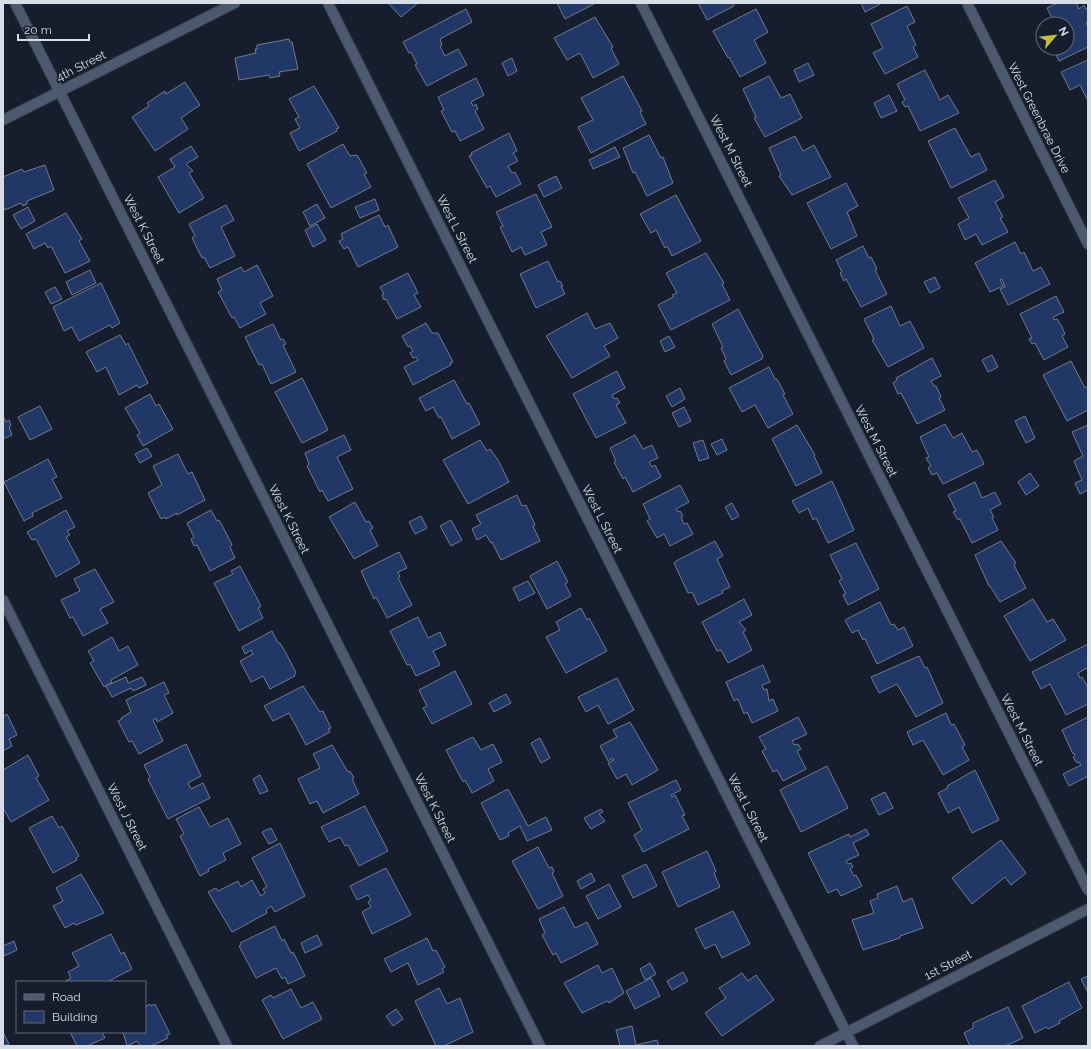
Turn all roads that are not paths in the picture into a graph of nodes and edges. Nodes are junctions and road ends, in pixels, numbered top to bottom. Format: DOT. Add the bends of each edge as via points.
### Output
graph roads {
  1 [pos="15,3"];
  2 [pos="235,3"];
  3 [pos="328,3"];
  4 [pos="641,3"];
  5 [pos="966,3"];
  6 [pos="60,91"];
  7 [pos="3,120"];
  8 [pos="1088,244"];
  9 [pos="3,600"];
  10 [pos="1088,890"];
  11 [pos="1088,909"];
  12 [pos="846,1031"];
  13 [pos="227,1046"];
  14 [pos="540,1046"];
  15 [pos="820,1046"];
  16 [pos="853,1046"];
  1 -- 6 [label="street, West K Street"];
  2 -- 6 [label="street, 4th Street"];
  3 -- 12 [label="street, West L Street"];
  4 -- 10 [label="street, West M Street"];
  5 -- 8 [label="street, West Greenbrae Drive"];
  6 -- 7 [label="street, 4th Street"];
  6 -- 14 [label="street, West K Street"];
  9 -- 13 [label="street, West J Street"];
  11 -- 12 [label="street, 1st Street"];
  12 -- 15 [label="street, 1st Street"];
  12 -- 16 [label="street, West L Street"];
}
